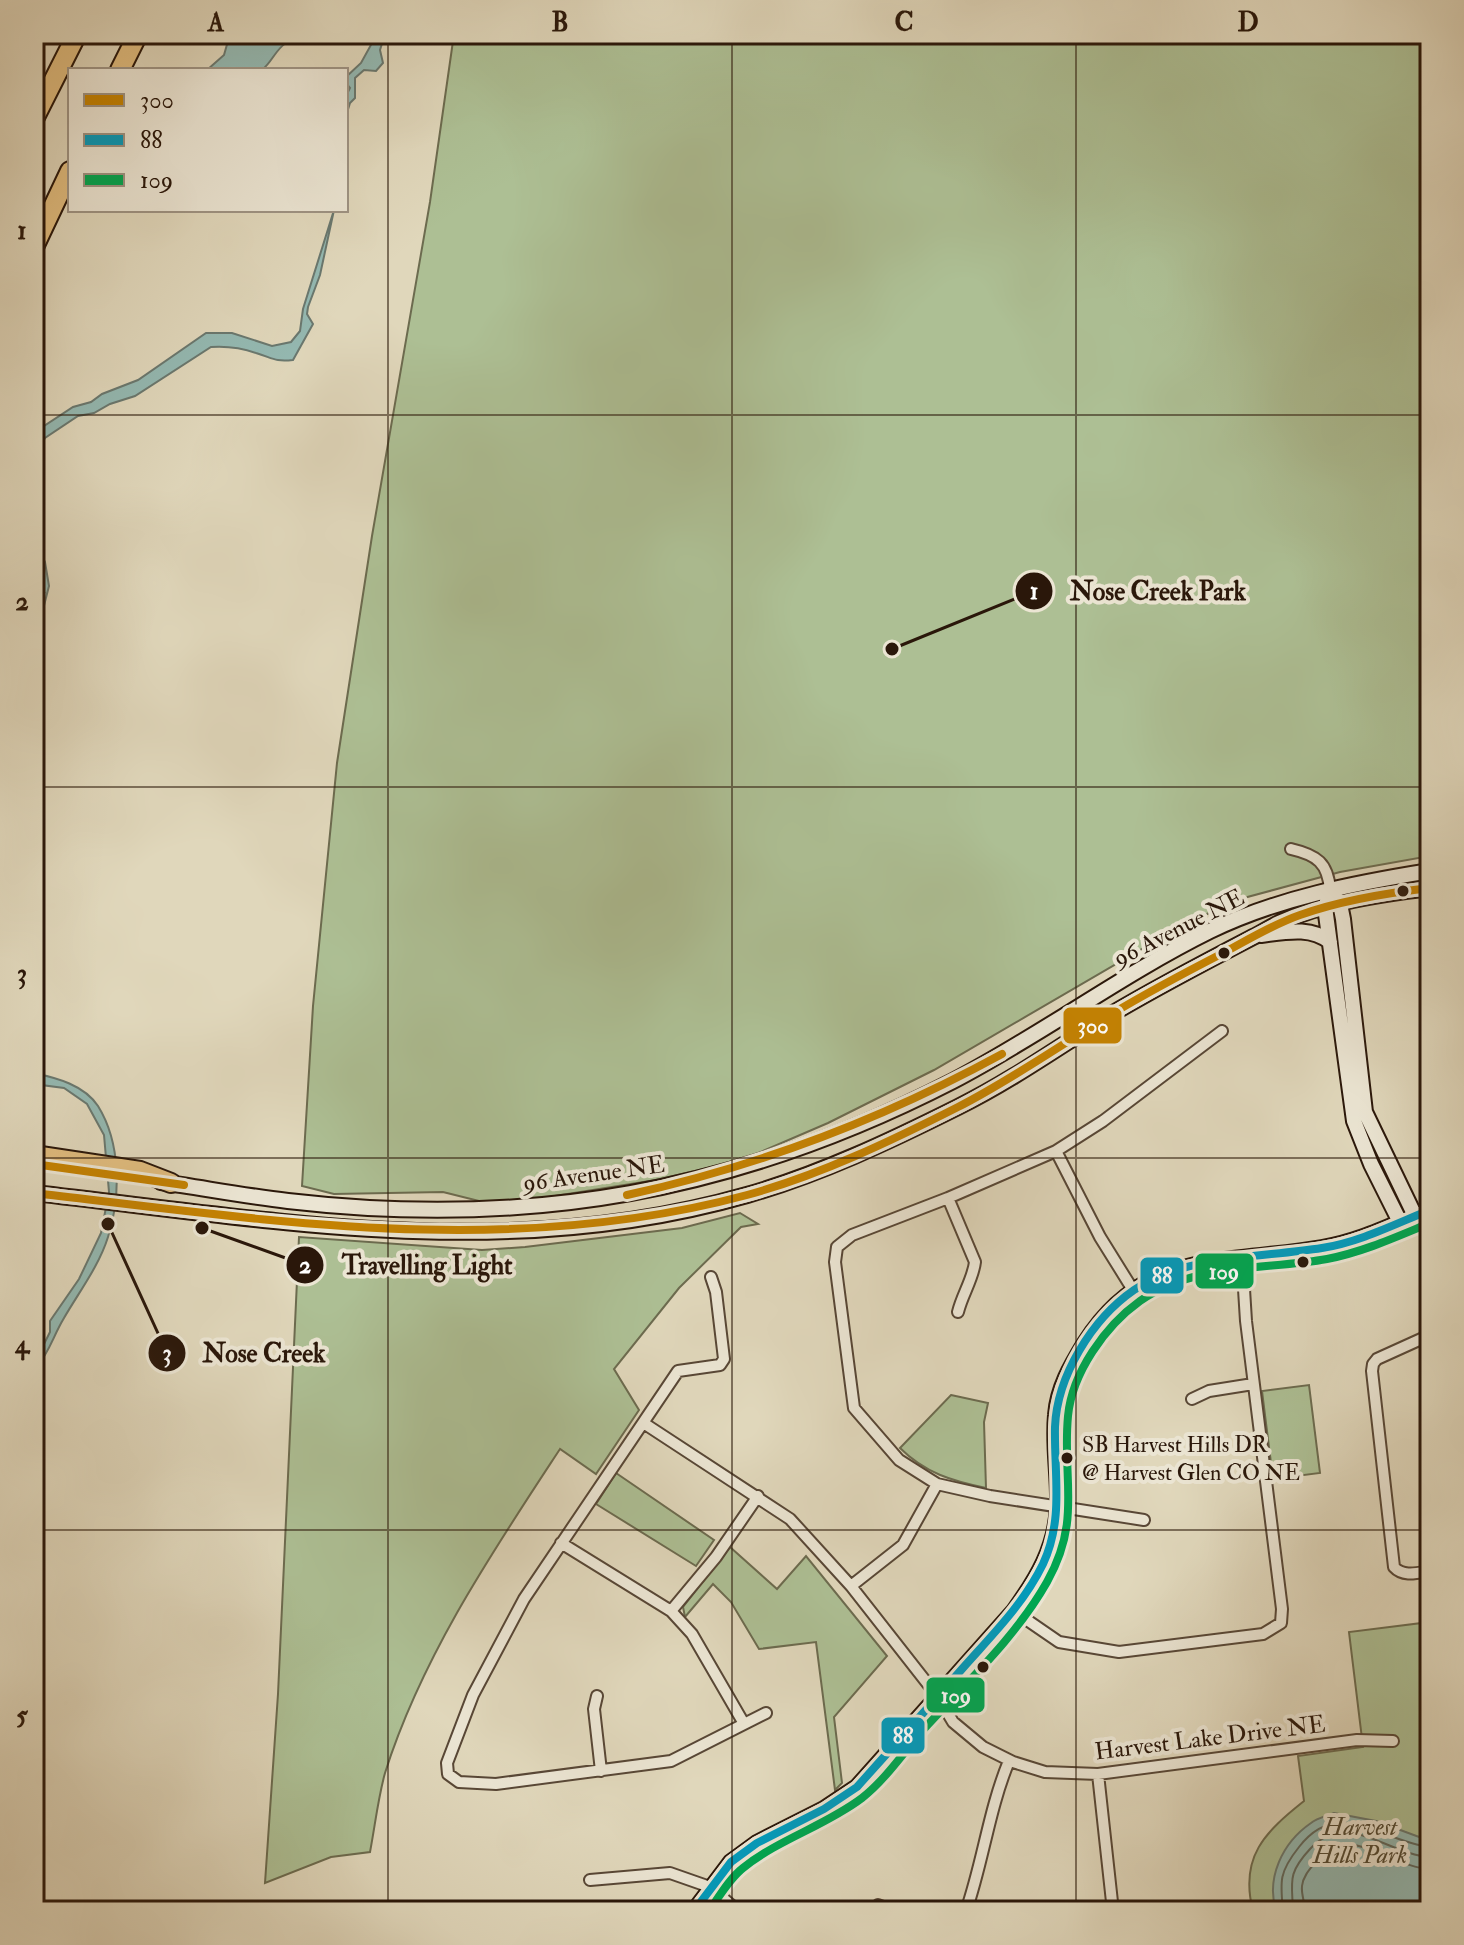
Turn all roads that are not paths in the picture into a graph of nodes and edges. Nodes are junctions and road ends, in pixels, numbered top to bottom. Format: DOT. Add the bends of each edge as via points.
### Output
graph roads {
  1 [pos="77,34"];
  2 [pos="138,34"];
  3 [pos="121,68"];
  4 [pos="34,119"];
  5 [pos="68,175"];
  6 [pos="34,247"];
  7 [pos="1291,849"];
  8 [pos="1430,871"];
  9 [pos="1430,888"];
  10 [pos="1330,890"];
  11 [pos="1333,906"];
  12 [pos="1257,936"];
  13 [pos="1330,942"];
  14 [pos="1222,1031"];
  15 [pos="989,1062"];
  16 [pos="1002,1083"];
  17 [pos="1056,1151"];
  18 [pos="45,1160"];
  19 [pos="34,1164"];
  20 [pos="171,1183"];
  21 [pos="34,1193"];
  22 [pos="948,1198"];
  23 [pos="1430,1210"];
  24 [pos="1415,1216"];
  25 [pos="1400,1222"];
  26 [pos="1242,1257"];
  27 [pos="711,1277"];
  28 [pos="1133,1290"];
  29 [pos="958,1312"];
  30 [pos="1430,1335"];
  31 [pos="1253,1384"];
  32 [pos="1192,1399"];
  33 [pos="645,1424"];
  34 [pos="937,1484"];
  35 [pos="758,1496"];
  36 [pos="1058,1507"];
  37 [pos="1144,1520"];
  38 [pos="561,1543"];
  39 [pos="1430,1571"];
  40 [pos="851,1586"];
  41 [pos="671,1611"];
  42 [pos="1014,1611"];
  43 [pos="597,1696"];
  44 [pos="938,1697"];
  45 [pos="766,1713"];
  46 [pos="743,1722"];
  47 [pos="1393,1741"];
  48 [pos="1009,1761"];
  49 [pos="601,1771"];
  50 [pos="1098,1774"];
  51 [pos="590,1880"];
  52 [pos="710,1887"];
  53 [pos="878,1905"];
  54 [pos="694,1911"];
  55 [pos="738,1911"];
  56 [pos="895,1911"];
  57 [pos="966,1911"];
  58 [pos="1113,1911"];
  1 -- 4 [label="highway"];
  2 -- 3 [label="highway"];
  5 -- 6 [label="highway"];
  7 -- 10 [label="street" via="1318,858 1329,875"];
  8 -- 10 [label="main road, 96 Avenue NE"];
  9 -- 11 [label="main road, 96 Avenue NE"];
  10 -- 11 [label="main road"];
  10 -- 15 [label="main road, 96 Avenue NE" via="1212,930"];
  11 -- 12 [label="main road, 96 Avenue NE" via="1278,923"];
  11 -- 13 [label="main road"];
  11 -- 24 [label="main road" via="1365,1112"];
  12 -- 13 [label="main road" via="1307,931"];
  12 -- 16 [label="main road, 96 Avenue NE" via="1186,971"];
  13 -- 25 [label="main road" via="1354,1121"];
  14 -- 17 [label="street"];
  15 -- 16 [label="main road"];
  15 -- 20 [label="main road, 96 Avenue NE" via="796,1151 736,1170 590,1201 442,1209 325,1204"];
  16 -- 21 [label="main road, 96 Avenue NE" via="882,1144 804,1176 706,1205 595,1224 443,1234 323,1228"];
  17 -- 22 [label="street"];
  17 -- 28 [label="street"];
  18 -- 19 [label="main road"];
  18 -- 20 [label="highway" via="140,1171"];
  22 -- 29 [label="street" via="975,1262"];
  22 -- 34 [label="street" via="852,1235 837,1247 835,1262 854,1408 899,1460"];
  23 -- 24 [label="main road"];
  24 -- 25 [label="main road"];
  25 -- 26 [label="main road" via="1363,1239"];
  26 -- 28 [label="main road" via="1185,1265"];
  26 -- 31 [label="street"];
  27 -- 33 [label="street" via="724,1359 720,1365 678,1371"];
  28 -- 36 [label="main road" via="1094,1329 1066,1374 1056,1412"];
  30 -- 39 [label="street" via="1377,1359 1372,1371 1394,1567 1410,1574"];
  31 -- 32 [label="street"];
  31 -- 42 [label="street" via="1281,1623 1263,1634 1119,1652 1059,1642"];
  33 -- 35 [label="street, Harvest Lake Drive NE"];
  33 -- 38 [label="street"];
  34 -- 36 [label="street"];
  34 -- 40 [label="street" via="903,1545"];
  35 -- 40 [label="street, Harvest Lake Drive NE" via="790,1519"];
  35 -- 41 [label="street"];
  36 -- 37 [label="street"];
  36 -- 42 [label="main road" via="1046,1561"];
  38 -- 41 [label="street"];
  38 -- 49 [label="street" via="473,1695 447,1763 448,1774 459,1782 496,1784"];
  40 -- 44 [label="street, Harvest Lake Drive NE"];
  41 -- 46 [label="street" via="692,1634"];
  42 -- 44 [label="main road"];
  43 -- 49 [label="street"];
  44 -- 48 [label="street, Harvest Lake Drive NE" via="953,1722"];
  44 -- 52 [label="main road" via="857,1787 757,1843"];
  45 -- 46 [label="street"];
  46 -- 49 [label="street" via="671,1761"];
  47 -- 50 [label="street, Harvest Lake Drive NE" via="1357,1740"];
  48 -- 50 [label="street, Harvest Lake Drive NE" via="1045,1772"];
  48 -- 57 [label="street"];
  50 -- 58 [label="street"];
  51 -- 52 [label="street" via="670,1873"];
  52 -- 54 [label="main road"];
  52 -- 55 [label="street"];
  53 -- 56 [label="street"];
}
